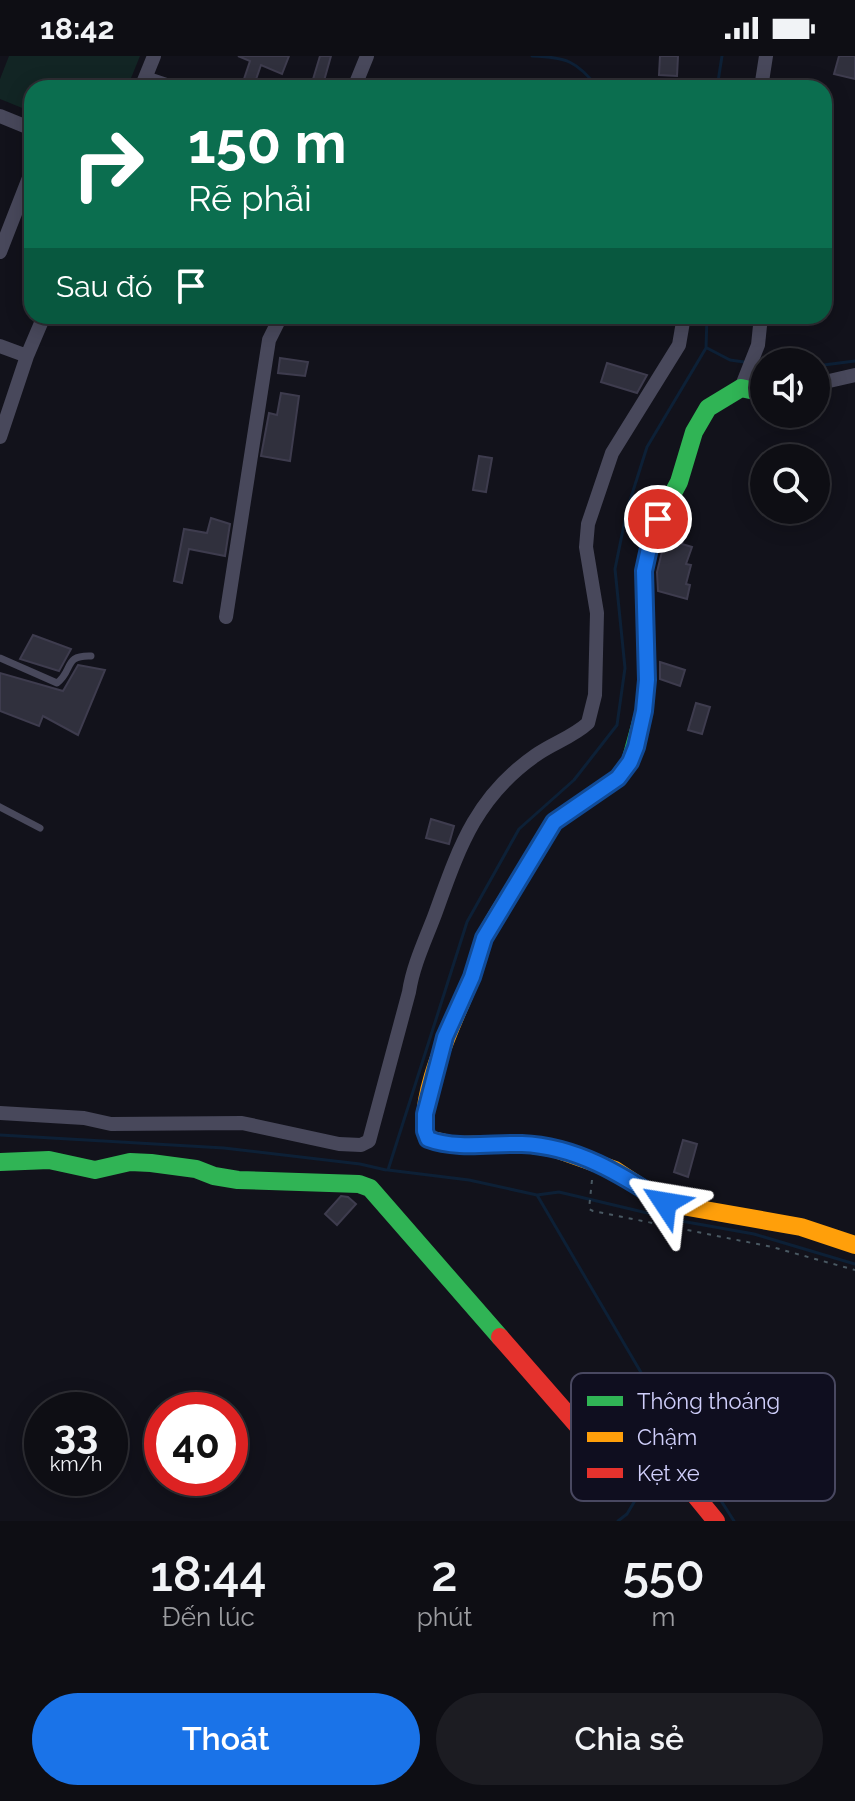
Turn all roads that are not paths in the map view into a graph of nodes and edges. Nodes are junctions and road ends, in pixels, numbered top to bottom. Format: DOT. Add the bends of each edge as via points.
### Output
graph roads {
  1 [pos="154,56"];
  2 [pos="367,56"];
  3 [pos="766,56"];
  4 [pos="144,80"];
  5 [pos="357,80"];
  6 [pos="762,80"];
  7 [pos="0,116"];
  8 [pos="24,126"];
  9 [pos="24,190"];
  10 [pos="0,252"];
  11 [pos="41,324"];
  12 [pos="277,324"];
  13 [pos="683,324"];
  14 [pos="760,324"];
  15 [pos="0,346"];
  16 [pos="27,356"];
  17 [pos="855,375"];
  18 [pos="744,379"];
  19 [pos="830,381"];
  20 [pos="750,383"];
  21 [pos="0,437"];
  22 [pos="226,617"];
  23 [pos="91,656"];
  24 [pos="0,658"];
  25 [pos="0,807"];
  26 [pos="40,828"];
  27 [pos="0,1113"];
  28 [pos="0,1162"];
  29 [pos="855,1245"];
  30 [pos="571,1418"];
  31 [pos="701,1501"];
  32 [pos="716,1521"];
  1 -- 4 [label="street"];
  2 -- 5 [label="street"];
  3 -- 6 [label="street"];
  7 -- 8 [label="street"];
  9 -- 10 [label="street"];
  11 -- 16 [label="street"];
  12 -- 22 [label="street" via="269,340"];
  13 -- 27 [label="street" via="679,345 612,453 593,507 586,547 597,613 595,695 588,723 509,778 463,839 413,967 369,1141 339,1144 242,1123 111,1124"];
  14 -- 18 [label="street"];
  15 -- 16 [label="street"];
  16 -- 21 [label="street"];
  17 -- 19 [label="street"];
  18 -- 20 [label="street"];
  18 -- 29 [label="street" via="700,421 679,482 653,530 643,580 646,695 630,762 618,778 554,822 484,938 445,1037 425,1131 428,1139 454,1145 553,1148 615,1170 665,1203 801,1227"];
  23 -- 24 [label="lane" via="73,658 57,683"];
  25 -- 26 [label="lane"];
  28 -- 30 [label="street" via="49,1160 95,1170 151,1163 238,1180 370,1188"];
  31 -- 32 [label="street"];
}
